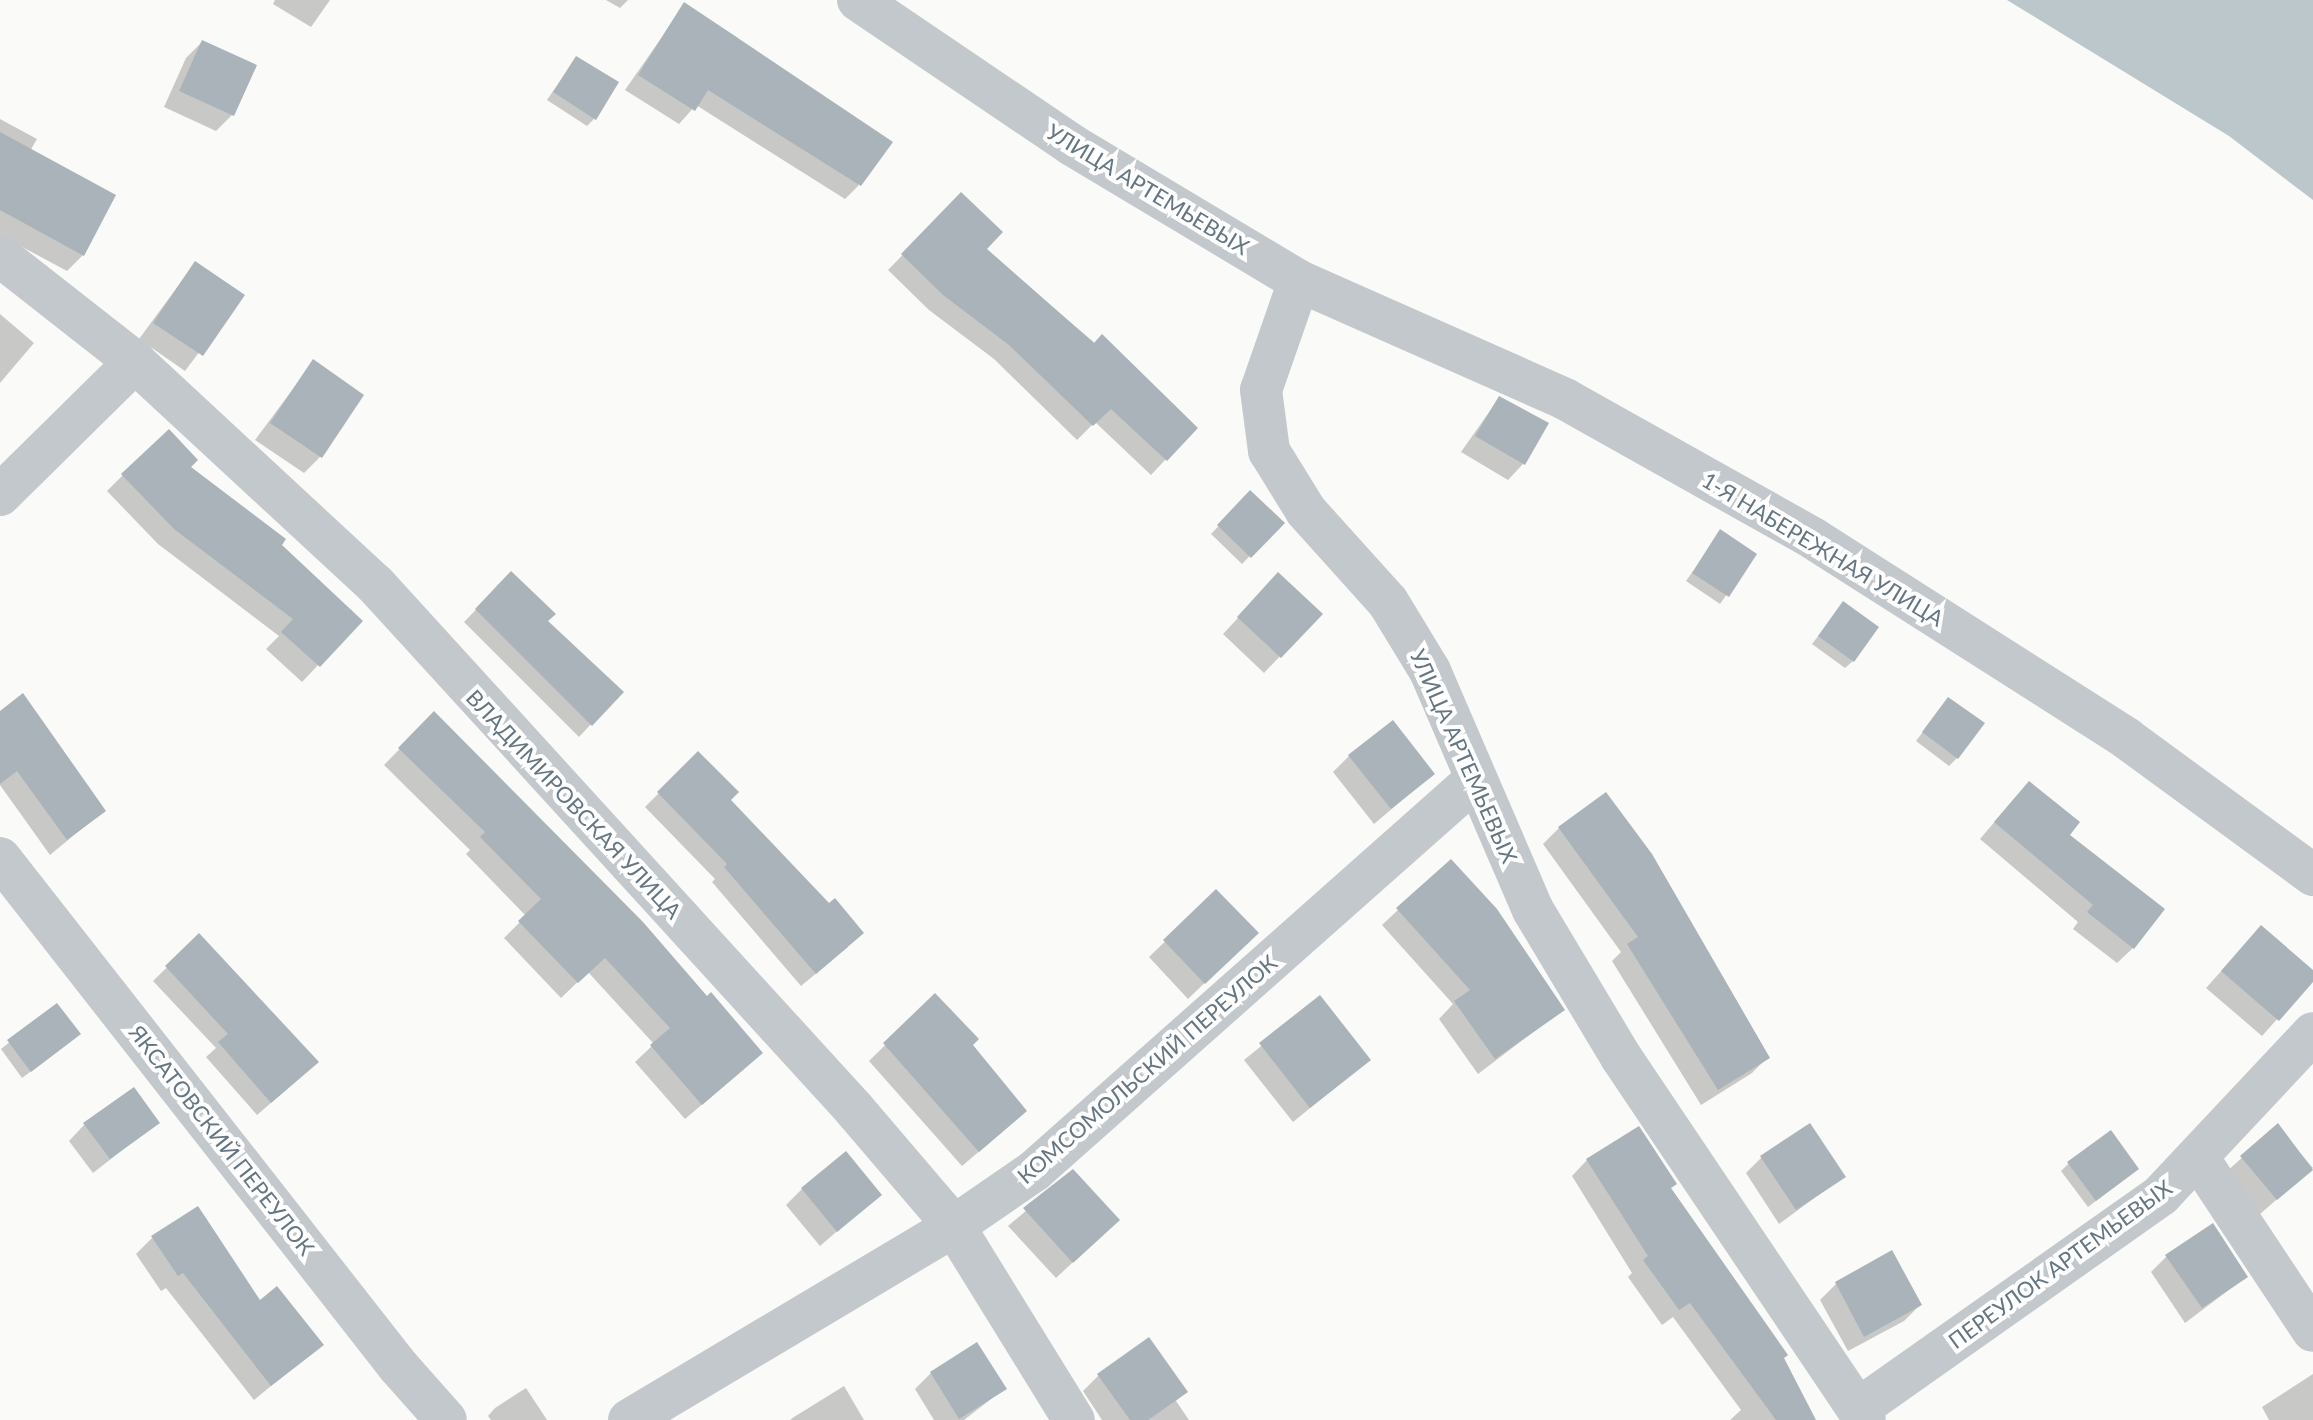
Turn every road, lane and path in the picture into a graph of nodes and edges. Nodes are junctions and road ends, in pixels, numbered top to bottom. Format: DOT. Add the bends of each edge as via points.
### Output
graph roads {
  1 [pos="858,0"];
  2 [pos="0,256"];
  3 [pos="1299,281"];
  4 [pos="135,362"];
  5 [pos="0,495"];
  6 [pos="1475,780"];
  7 [pos="0,858"];
  8 [pos="2313,875"];
  9 [pos="2313,1033"];
  10 [pos="2199,1159"];
  11 [pos="954,1226"];
  12 [pos="2313,1331"];
  13 [pos="1861,1414"];
  14 [pos="446,1420"];
  15 [pos="629,1420"];
  16 [pos="1074,1420"];
  1 -- 3 [label="street, УЛИЦА АРТЕМЬЕВЫХ" via="1072,145"];
  2 -- 4 [label="street, ВЛАДИМИРОВСКАЯ УЛИЦА"];
  3 -- 6 [label="street, УЛИЦА АРТЕМЬЕВЫХ" via="1261,390 1269,451 1306,511 1388,602 1430,671"];
  3 -- 8 [label="street, 1-Я НАБЕРЕЖНАЯ УЛИЦА" via="1565,399 1814,539 2126,738"];
  4 -- 5 [label="street"];
  4 -- 11 [label="street, ВЛАДИМИРОВСКАЯ УЛИЦА" via="375,584 854,1109"];
  6 -- 11 [label="street, КОМСОМОЛЬСКИЙ ПЕРЕУЛОК" via="1034,1171"];
  6 -- 13 [label="street, УЛИЦА АРТЕМЬЕВЫХ" via="1533,910 1621,1057"];
  7 -- 14 [label="street, ЯКСАТОВСКИЙ ПЕРЕУЛОК" via="398,1366"];
  9 -- 10 [label="street, ПЕРЕУЛОК АРТЕМЬЕВЫХ"];
  10 -- 12 [label="street"];
  10 -- 13 [label="street, ПЕРЕУЛОК АРТЕМЬЕВЫХ" via="2161,1195"];
  11 -- 15 [label="street, КОМСОМОЛЬСКИЙ ПЕРЕУЛОК"];
  11 -- 16 [label="street, ВЛАДИМИРОВСКАЯ УЛИЦА"];
}
